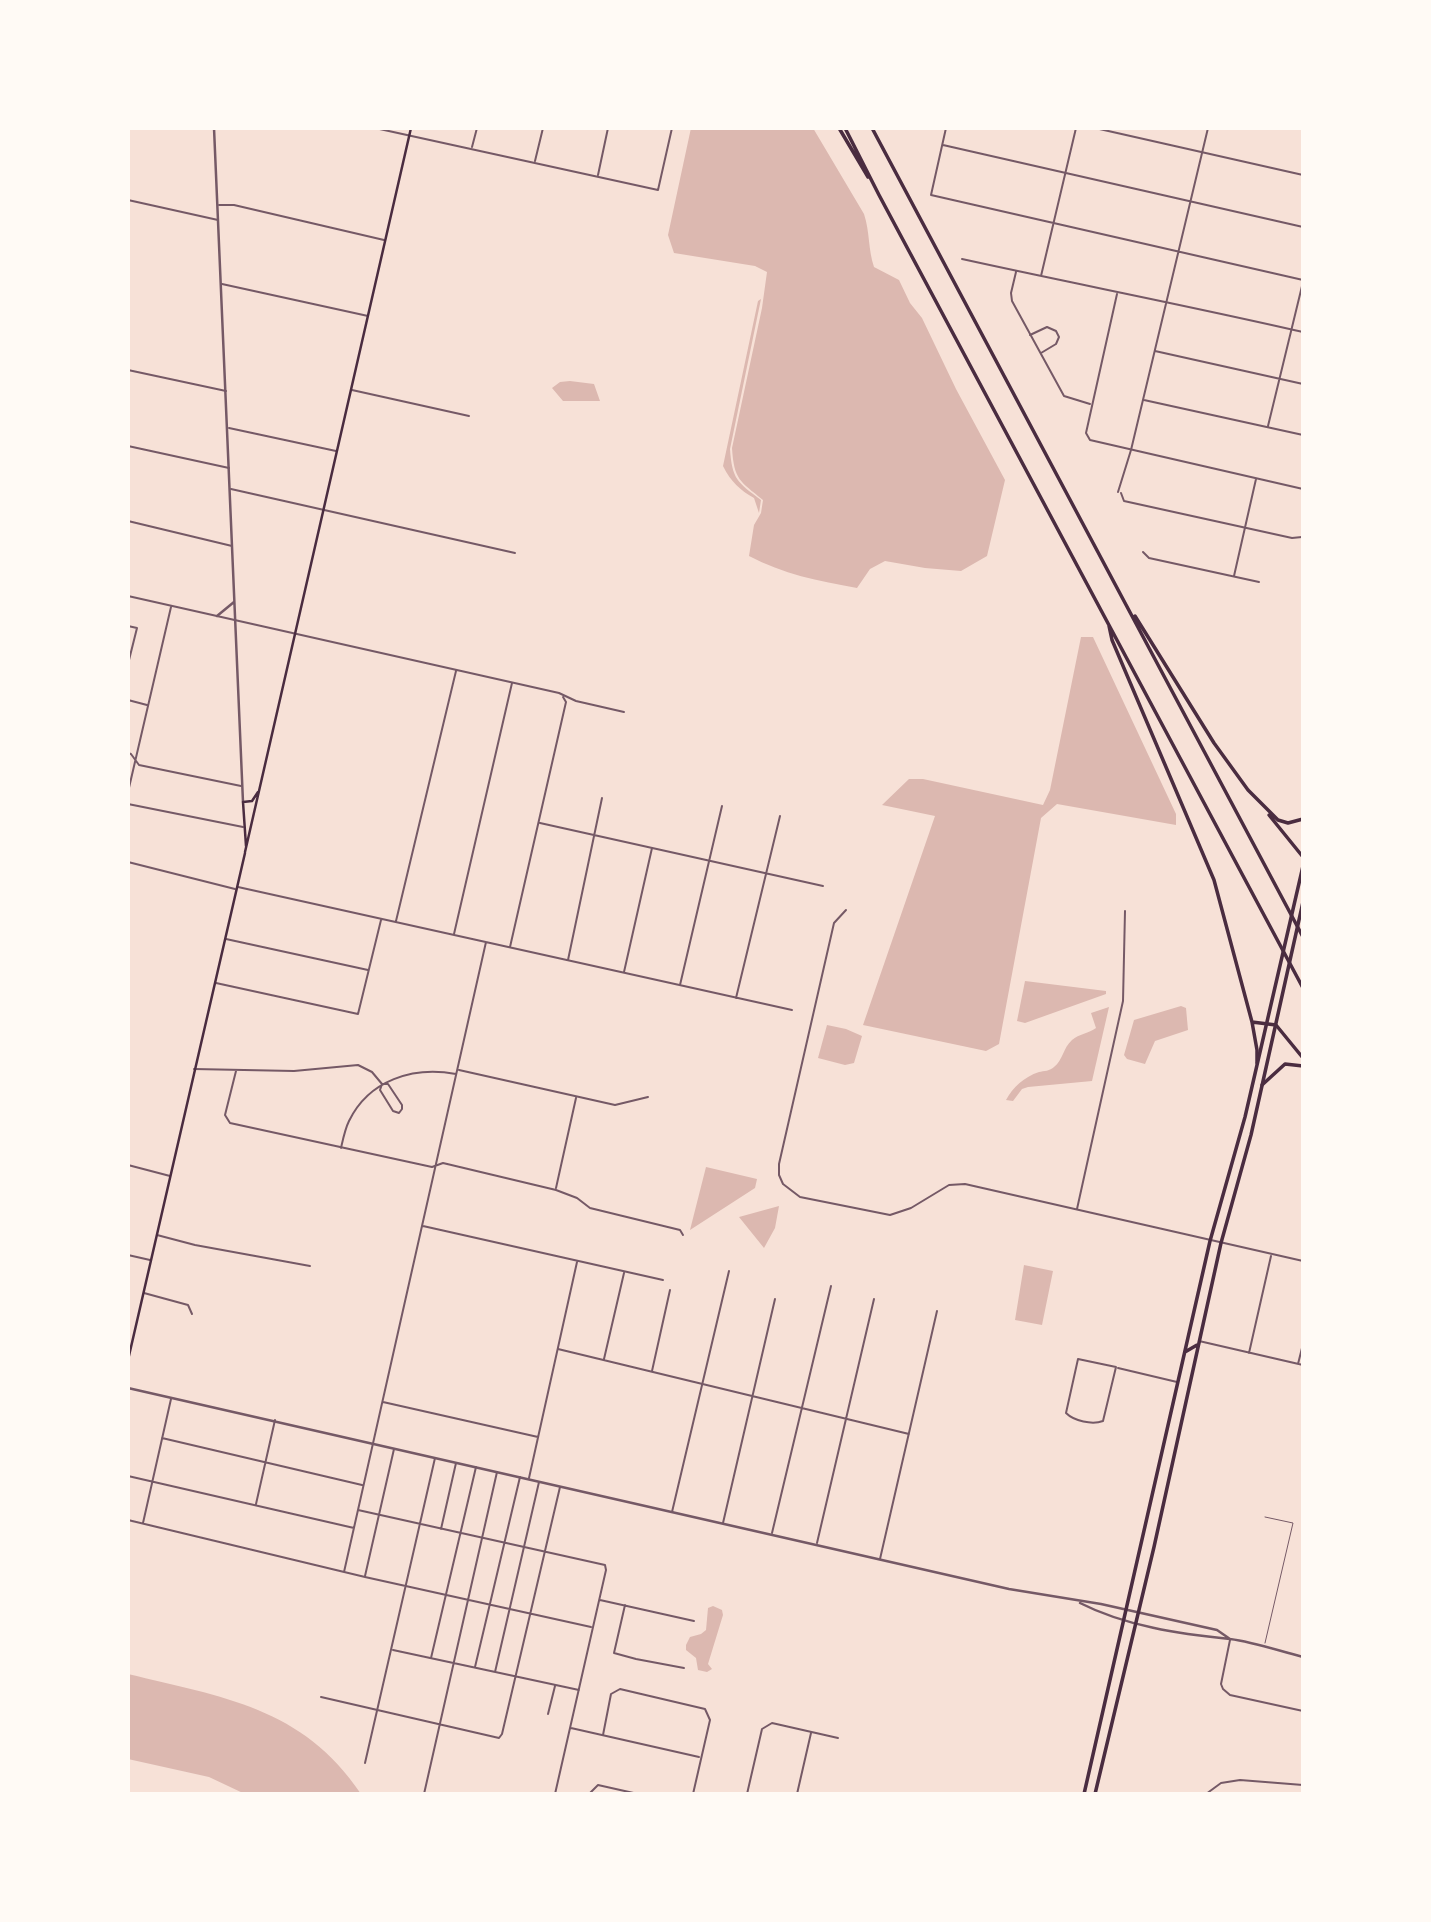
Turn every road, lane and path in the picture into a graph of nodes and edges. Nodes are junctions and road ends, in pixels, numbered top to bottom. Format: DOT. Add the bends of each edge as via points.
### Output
graph roads {
  1 [pos="214,128"];
  2 [pos="375,128"];
  3 [pos="411,128"];
  4 [pos="477,128"];
  5 [pos="543,128"];
  6 [pos="608,128"];
  7 [pos="672,128"];
  8 [pos="839,128"];
  9 [pos="845,128"];
  10 [pos="872,128"];
  11 [pos="946,128"];
  12 [pos="1076,128"];
  13 [pos="1096,128"];
  14 [pos="1208,128"];
  15 [pos="410,136"];
  16 [pos="942,145"];
  17 [pos="472,149"];
  18 [pos="1202,152"];
  19 [pos="535,162"];
  20 [pos="1065,173"];
  21 [pos="1303,175"];
  22 [pos="597,176"];
  23 [pos="879,195"];
  24 [pos="128,200"];
  25 [pos="1189,201"];
  26 [pos="218,205"];
  27 [pos="218,220"];
  28 [pos="1053,223"];
  29 [pos="1303,227"];
  30 [pos="386,240"];
  31 [pos="1178,251"];
  32 [pos="962,259"];
  33 [pos="1016,271"];
  34 [pos="1041,276"];
  35 [pos="1303,281"];
  36 [pos="222,284"];
  37 [pos="1117,294"];
  38 [pos="1165,301"];
  39 [pos="368,316"];
  40 [pos="1292,329"];
  41 [pos="1303,332"];
  42 [pos="1030,335"];
  43 [pos="1154,351"];
  44 [pos="1040,353"];
  45 [pos="128,370"];
  46 [pos="1279,379"];
  47 [pos="1303,384"];
  48 [pos="351,390"];
  49 [pos="226,391"];
  50 [pos="1143,400"];
  51 [pos="1092,404"];
  52 [pos="469,416"];
  53 [pos="1268,427"];
  54 [pos="228,428"];
  55 [pos="1303,435"];
  56 [pos="128,446"];
  57 [pos="1131,450"];
  58 [pos="336,451"];
  59 [pos="229,468"];
  60 [pos="1257,478"];
  61 [pos="230,489"];
  62 [pos="1303,489"];
  63 [pos="323,511"];
  64 [pos="128,521"];
  65 [pos="1245,527"];
  66 [pos="1302,537"];
  67 [pos="232,546"];
  68 [pos="1143,552"];
  69 [pos="515,553"];
  70 [pos="1234,576"];
  71 [pos="1259,582"];
  72 [pos="1116,584"];
  73 [pos="128,596"];
  74 [pos="234,602"];
  75 [pos="171,606"];
  76 [pos="217,616"];
  77 [pos="235,620"];
  78 [pos="1107,620"];
  79 [pos="128,626"];
  80 [pos="295,634"];
  81 [pos="128,664"];
  82 [pos="456,670"];
  83 [pos="512,682"];
  84 [pos="563,696"];
  85 [pos="128,701"];
  86 [pos="148,705"];
  87 [pos="624,712"];
  88 [pos="128,753"];
  89 [pos="135,760"];
  90 [pos="243,786"];
  91 [pos="260,789"];
  92 [pos="1248,790"];
  93 [pos="128,792"];
  94 [pos="602,798"];
  95 [pos="243,802"];
  96 [pos="128,804"];
  97 [pos="722,806"];
  98 [pos="780,816"];
  99 [pos="1303,819"];
  100 [pos="254,820"];
  101 [pos="540,823"];
  102 [pos="245,827"];
  103 [pos="595,835"];
  104 [pos="652,847"];
  105 [pos="245,852"];
  106 [pos="1303,856"];
  107 [pos="708,860"];
  108 [pos="128,862"];
  109 [pos="1303,866"];
  110 [pos="766,873"];
  111 [pos="823,886"];
  112 [pos="237,888"];
  113 [pos="1303,902"];
  114 [pos="846,910"];
  115 [pos="1125,911"];
  116 [pos="381,919"];
  117 [pos="396,922"];
  118 [pos="454,935"];
  119 [pos="1303,937"];
  120 [pos="225,939"];
  121 [pos="486,942"];
  122 [pos="510,948"];
  123 [pos="568,961"];
  124 [pos="368,971"];
  125 [pos="624,973"];
  126 [pos="215,982"];
  127 [pos="680,985"];
  128 [pos="1303,987"];
  129 [pos="736,998"];
  130 [pos="792,1010"];
  131 [pos="1252,1022"];
  132 [pos="1267,1024"];
  133 [pos="1276,1025"];
  134 [pos="1303,1058"];
  135 [pos="1257,1063"];
  136 [pos="1303,1066"];
  137 [pos="194,1069"];
  138 [pos="458,1070"];
  139 [pos="236,1071"];
  140 [pos="457,1074"];
  141 [pos="382,1084"];
  142 [pos="1262,1085"];
  143 [pos="577,1097"];
  144 [pos="648,1097"];
  145 [pos="341,1148"];
  146 [pos="128,1165"];
  147 [pos="435,1167"];
  148 [pos="170,1176"];
  149 [pos="556,1190"];
  150 [pos="1077,1210"];
  151 [pos="422,1226"];
  152 [pos="156,1235"];
  153 [pos="683,1235"];
  154 [pos="1210,1241"];
  155 [pos="1221,1243"];
  156 [pos="128,1255"];
  157 [pos="1271,1255"];
  158 [pos="150,1260"];
  159 [pos="578,1261"];
  160 [pos="1303,1261"];
  161 [pos="310,1266"];
  162 [pos="729,1271"];
  163 [pos="624,1272"];
  164 [pos="663,1280"];
  165 [pos="831,1286"];
  166 [pos="670,1290"];
  167 [pos="143,1292"];
  168 [pos="874,1298"];
  169 [pos="775,1299"];
  170 [pos="937,1311"];
  171 [pos="192,1314"];
  172 [pos="1198,1343"];
  173 [pos="1303,1344"];
  174 [pos="129,1345"];
  175 [pos="558,1349"];
  176 [pos="1185,1352"];
  177 [pos="1249,1353"];
  178 [pos="128,1360"];
  179 [pos="604,1360"];
  180 [pos="1298,1364"];
  181 [pos="1303,1365"];
  182 [pos="1193,1366"];
  183 [pos="1116,1367"];
  184 [pos="651,1372"];
  185 [pos="1178,1382"];
  186 [pos="702,1384"];
  187 [pos="128,1388"];
  188 [pos="752,1397"];
  189 [pos="172,1398"];
  190 [pos="382,1401"];
  191 [pos="801,1409"];
  192 [pos="846,1419"];
  193 [pos="275,1420"];
  194 [pos="909,1434"];
  195 [pos="538,1437"];
  196 [pos="162,1438"];
  197 [pos="374,1443"];
  198 [pos="395,1448"];
  199 [pos="435,1457"];
  200 [pos="456,1462"];
  201 [pos="265,1464"];
  202 [pos="477,1466"];
  203 [pos="498,1471"];
  204 [pos="128,1476"];
  205 [pos="520,1476"];
  206 [pos="529,1478"];
  207 [pos="153,1481"];
  208 [pos="539,1481"];
  209 [pos="364,1486"];
  210 [pos="560,1486"];
  211 [pos="256,1506"];
  212 [pos="358,1510"];
  213 [pos="672,1512"];
  214 [pos="380,1515"];
  215 [pos="1265,1517"];
  216 [pos="128,1520"];
  217 [pos="723,1523"];
  218 [pos="142,1524"];
  219 [pos="421,1524"];
  220 [pos="354,1528"];
  221 [pos="441,1529"];
  222 [pos="461,1533"];
  223 [pos="771,1535"];
  224 [pos="483,1538"];
  225 [pos="505,1542"];
  226 [pos="817,1545"];
  227 [pos="524,1546"];
  228 [pos="545,1551"];
  229 [pos="880,1560"];
  230 [pos="344,1572"];
  231 [pos="365,1577"];
  232 [pos="406,1586"];
  233 [pos="447,1595"];
  234 [pos="599,1599"];
  235 [pos="468,1600"];
  236 [pos="1077,1601"];
  237 [pos="489,1605"];
  238 [pos="625,1605"];
  239 [pos="509,1609"];
  240 [pos="1127,1609"];
  241 [pos="1138,1612"];
  242 [pos="530,1614"];
  243 [pos="1125,1619"];
  244 [pos="694,1621"];
  245 [pos="1136,1622"];
  246 [pos="593,1627"];
  247 [pos="1230,1639"];
  248 [pos="1264,1647"];
  249 [pos="392,1650"];
  250 [pos="1303,1657"];
  251 [pos="431,1658"];
  252 [pos="453,1662"];
  253 [pos="475,1667"];
  254 [pos="684,1668"];
  255 [pos="495,1672"];
  256 [pos="516,1676"];
  257 [pos="555,1685"];
  258 [pos="579,1690"];
  259 [pos="321,1698"];
  260 [pos="378,1710"];
  261 [pos="1303,1711"];
  262 [pos="548,1714"];
  263 [pos="439,1724"];
  264 [pos="570,1728"];
  265 [pos="812,1732"];
  266 [pos="603,1735"];
  267 [pos="838,1738"];
  268 [pos="701,1758"];
  269 [pos="365,1763"];
  270 [pos="1303,1785"];
  271 [pos="424,1794"];
  272 [pos="555,1794"];
  273 [pos="589,1794"];
  274 [pos="638,1794"];
  275 [pos="693,1794"];
  276 [pos="747,1794"];
  277 [pos="797,1794"];
  278 [pos="1084,1794"];
  279 [pos="1095,1794"];
  280 [pos="1207,1794"];
  1 -- 26 [label="street"];
  2 -- 15 [label="street"];
  3 -- 15 [label="main road"];
  4 -- 17 [label="street"];
  5 -- 19 [label="street"];
  6 -- 22 [label="street"];
  7 -- 22 [label="street" via="658,190"];
  8 -- 23 [label="main road"];
  9 -- 23 [label="main road"];
  10 -- 72 [label="main road"];
  11 -- 16 [label="street"];
  12 -- 20 [label="street"];
  13 -- 18 [label="street"];
  14 -- 18 [label="street"];
  15 -- 17 [label="street"];
  15 -- 30 [label="main road"];
  16 -- 20 [label="street"];
  16 -- 28 [label="street" via="931,195"];
  17 -- 19 [label="street"];
  18 -- 21 [label="street"];
  18 -- 25 [label="street"];
  19 -- 22 [label="street"];
  20 -- 25 [label="street"];
  20 -- 28 [label="street"];
  23 -- 78 [label="main road"];
  24 -- 27 [label="street"];
  25 -- 29 [label="street"];
  25 -- 31 [label="street"];
  26 -- 27 [label="street"];
  26 -- 30 [label="street"];
  27 -- 36 [label="street"];
  28 -- 31 [label="street"];
  28 -- 34 [label="street"];
  30 -- 39 [label="main road"];
  31 -- 35 [label="street"];
  31 -- 38 [label="street"];
  32 -- 33 [label="street"];
  33 -- 34 [label="street"];
  33 -- 42 [label="street" via="1012,301"];
  34 -- 37 [label="street"];
  35 -- 40 [label="street"];
  36 -- 39 [label="street"];
  36 -- 49 [label="street"];
  37 -- 38 [label="street"];
  37 -- 51 [label="street"];
  38 -- 40 [label="street"];
  38 -- 43 [label="street"];
  39 -- 48 [label="main road"];
  40 -- 41 [label="street"];
  40 -- 46 [label="street"];
  42 -- 44 [label="street"];
  42 -- 44 [label="street" via="1047,327 1058,334 1056,344"];
  43 -- 46 [label="street"];
  43 -- 50 [label="street"];
  44 -- 51 [label="street" via="1064,396"];
  45 -- 49 [label="street"];
  46 -- 47 [label="street"];
  46 -- 53 [label="street"];
  48 -- 52 [label="street"];
  48 -- 58 [label="main road"];
  49 -- 54 [label="street"];
  50 -- 53 [label="street"];
  50 -- 57 [label="street"];
  51 -- 57 [label="street" via="1086,433 1090,440"];
  53 -- 55 [label="street"];
  54 -- 58 [label="street"];
  54 -- 59 [label="street"];
  56 -- 59 [label="street"];
  57 -- 60 [label="street"];
  57 -- 65 [label="street" via="1119,492 1124,501"];
  58 -- 63 [label="main road"];
  59 -- 61 [label="street"];
  60 -- 62 [label="street"];
  60 -- 65 [label="street"];
  61 -- 63 [label="street"];
  61 -- 67 [label="street"];
  63 -- 69 [label="street"];
  63 -- 80 [label="main road"];
  64 -- 67 [label="street"];
  65 -- 66 [label="street"];
  65 -- 70 [label="street"];
  67 -- 74 [label="street"];
  68 -- 70 [label="street" via="1149,558"];
  70 -- 71 [label="street"];
  72 -- 92 [label="main road"];
  72 -- 119 [label="main road"];
  73 -- 75 [label="street"];
  74 -- 76 [label="street"];
  74 -- 77 [label="street"];
  75 -- 76 [label="street"];
  75 -- 86 [label="street"];
  76 -- 77 [label="street"];
  77 -- 80 [label="street"];
  77 -- 90 [label="street"];
  78 -- 128 [label="main road"];
  78 -- 131 [label="main road" via="1214,880"];
  79 -- 81 [label="street" via="137,628"];
  80 -- 82 [label="street"];
  80 -- 91 [label="main road"];
  82 -- 83 [label="street"];
  82 -- 117 [label="street"];
  83 -- 84 [label="street"];
  83 -- 118 [label="street"];
  84 -- 87 [label="street"];
  84 -- 101 [label="street" via="566,702"];
  85 -- 86 [label="street"];
  86 -- 89 [label="street"];
  88 -- 89 [label="street"];
  89 -- 90 [label="street" via="139,765"];
  89 -- 93 [label="street"];
  90 -- 95 [label="street"];
  91 -- 95 [label="main road" via="252,801"];
  91 -- 100 [label="main road"];
  92 -- 99 [label="main road" via="1278,820"];
  92 -- 106 [label="main road"];
  94 -- 103 [label="street"];
  95 -- 102 [label="main road"];
  96 -- 102 [label="street"];
  97 -- 107 [label="street"];
  98 -- 110 [label="street"];
  100 -- 102 [label="main road"];
  100 -- 105 [label="main road"];
  101 -- 103 [label="street"];
  101 -- 122 [label="street"];
  102 -- 105 [label="main road"];
  103 -- 104 [label="street"];
  103 -- 123 [label="street"];
  104 -- 107 [label="street"];
  104 -- 125 [label="street"];
  105 -- 112 [label="main road"];
  107 -- 110 [label="street"];
  107 -- 127 [label="street"];
  108 -- 112 [label="street"];
  109 -- 132 [label="main road"];
  110 -- 111 [label="street"];
  110 -- 129 [label="street"];
  112 -- 116 [label="street"];
  112 -- 120 [label="main road"];
  113 -- 133 [label="main road"];
  114 -- 150 [label="street" via="834,923 779,1164 783,1184 800,1196 890,1215 949,1185 965,1184"];
  115 -- 150 [label="street" via="1123,1001"];
  116 -- 117 [label="street"];
  116 -- 124 [label="street"];
  117 -- 118 [label="street"];
  118 -- 121 [label="street"];
  120 -- 124 [label="street"];
  120 -- 126 [label="main road"];
  121 -- 122 [label="street"];
  121 -- 138 [label="street"];
  122 -- 123 [label="street"];
  123 -- 125 [label="street"];
  124 -- 126 [label="street" via="358,1014"];
  125 -- 127 [label="street"];
  126 -- 137 [label="main road"];
  127 -- 129 [label="street"];
  129 -- 130 [label="street"];
  131 -- 132 [label="main road"];
  131 -- 135 [label="main road"];
  132 -- 133 [label="main road"];
  132 -- 135 [label="main road"];
  133 -- 134 [label="main road"];
  133 -- 142 [label="main road"];
  135 -- 154 [label="main road"];
  136 -- 142 [label="main road" via="1285,1065"];
  137 -- 139 [label="street"];
  137 -- 148 [label="main road"];
  138 -- 140 [label="street"];
  138 -- 143 [label="street"];
  139 -- 141 [label="street" via="358,1065"];
  139 -- 145 [label="street" via="226,1118 230,1123"];
  140 -- 141 [label="street" via="425,1070"];
  140 -- 147 [label="street"];
  141 -- 141 [label="street" via="380,1090 399,1113 403,1107 396,1094"];
  141 -- 145 [label="street" via="358,1106"];
  142 -- 155 [label="main road"];
  143 -- 144 [label="street" via="615,1105"];
  143 -- 149 [label="street"];
  145 -- 147 [label="street"];
  146 -- 148 [label="street"];
  147 -- 149 [label="street" via="443,1163"];
  147 -- 151 [label="street"];
  148 -- 152 [label="main road"];
  149 -- 153 [label="street" via="590,1208 680,1230"];
  150 -- 154 [label="street"];
  151 -- 159 [label="street"];
  151 -- 190 [label="street"];
  152 -- 158 [label="main road"];
  152 -- 161 [label="street"];
  154 -- 155 [label="street"];
  154 -- 176 [label="main road"];
  155 -- 157 [label="street"];
  155 -- 172 [label="main road"];
  156 -- 158 [label="street"];
  157 -- 160 [label="street"];
  157 -- 177 [label="street"];
  158 -- 167 [label="main road"];
  159 -- 163 [label="street"];
  159 -- 175 [label="street"];
  162 -- 186 [label="street"];
  163 -- 164 [label="street"];
  163 -- 179 [label="street"];
  165 -- 191 [label="street"];
  166 -- 184 [label="street"];
  167 -- 171 [label="street" via="188,1305"];
  167 -- 174 [label="main road"];
  168 -- 192 [label="street"];
  169 -- 188 [label="street"];
  170 -- 194 [label="street"];
  172 -- 176 [label="main road"];
  172 -- 177 [label="street"];
  172 -- 182 [label="main road"];
  173 -- 180 [label="street"];
  174 -- 178 [label="main road"];
  175 -- 179 [label="street"];
  175 -- 195 [label="street"];
  176 -- 182 [label="main road"];
  176 -- 185 [label="main road"];
  177 -- 180 [label="street"];
  179 -- 184 [label="street"];
  180 -- 181 [label="street"];
  182 -- 241 [label="main road"];
  183 -- 183 [label="street" via="1078,1359 1066,1413 1103,1421"];
  183 -- 185 [label="street"];
  184 -- 186 [label="street"];
  185 -- 240 [label="main road"];
  186 -- 188 [label="street"];
  186 -- 213 [label="street"];
  187 -- 189 [label="street"];
  188 -- 191 [label="street"];
  188 -- 217 [label="street"];
  189 -- 193 [label="street"];
  189 -- 196 [label="street"];
  190 -- 195 [label="street"];
  190 -- 197 [label="street"];
  191 -- 192 [label="street"];
  191 -- 223 [label="street"];
  192 -- 194 [label="street"];
  192 -- 226 [label="street"];
  193 -- 197 [label="street"];
  193 -- 201 [label="street"];
  194 -- 229 [label="street"];
  195 -- 206 [label="street"];
  196 -- 201 [label="street"];
  196 -- 207 [label="street"];
  197 -- 198 [label="street"];
  197 -- 209 [label="street"];
  198 -- 199 [label="street"];
  198 -- 214 [label="street"];
  199 -- 200 [label="street"];
  199 -- 219 [label="street"];
  200 -- 202 [label="street"];
  200 -- 221 [label="street"];
  201 -- 209 [label="street"];
  201 -- 211 [label="street"];
  202 -- 203 [label="street"];
  202 -- 222 [label="street"];
  203 -- 205 [label="street"];
  203 -- 224 [label="street"];
  204 -- 207 [label="street"];
  205 -- 206 [label="street"];
  205 -- 225 [label="street"];
  206 -- 208 [label="street"];
  207 -- 211 [label="street"];
  207 -- 218 [label="street"];
  208 -- 210 [label="street"];
  208 -- 227 [label="street"];
  209 -- 212 [label="street"];
  210 -- 213 [label="street"];
  210 -- 228 [label="street"];
  211 -- 220 [label="street"];
  212 -- 214 [label="street"];
  212 -- 220 [label="street"];
  213 -- 217 [label="street"];
  214 -- 219 [label="street"];
  214 -- 231 [label="street"];
  215 -- 248 [label="lane" via="1293,1523"];
  216 -- 218 [label="street"];
  217 -- 223 [label="street"];
  218 -- 230 [label="street"];
  219 -- 221 [label="street"];
  219 -- 232 [label="street"];
  220 -- 230 [label="street"];
  221 -- 222 [label="street"];
  222 -- 224 [label="street"];
  222 -- 233 [label="street"];
  223 -- 226 [label="street"];
  224 -- 225 [label="street"];
  224 -- 235 [label="street"];
  225 -- 227 [label="street"];
  225 -- 237 [label="street"];
  226 -- 229 [label="street"];
  227 -- 228 [label="street"];
  227 -- 239 [label="street"];
  228 -- 234 [label="street" via="605,1565"];
  228 -- 242 [label="street"];
  229 -- 236 [label="street"];
  230 -- 231 [label="street"];
  231 -- 232 [label="street"];
  232 -- 233 [label="street"];
  232 -- 249 [label="street"];
  233 -- 235 [label="street"];
  233 -- 251 [label="street"];
  234 -- 238 [label="street"];
  234 -- 246 [label="street"];
  235 -- 237 [label="street"];
  235 -- 252 [label="street"];
  236 -- 240 [label="street"];
  236 -- 243 [label="street" via="1099,1613"];
  237 -- 239 [label="street"];
  237 -- 253 [label="street"];
  238 -- 244 [label="street"];
  238 -- 254 [label="street" via="614,1653"];
  239 -- 242 [label="street"];
  239 -- 255 [label="street"];
  240 -- 241 [label="street"];
  240 -- 243 [label="main road"];
  241 -- 245 [label="main road"];
  241 -- 247 [label="street" via="1217,1630"];
  242 -- 246 [label="street"];
  242 -- 256 [label="street"];
  243 -- 245 [label="street"];
  243 -- 278 [label="main road"];
  245 -- 247 [label="street"];
  245 -- 279 [label="main road"];
  246 -- 258 [label="street"];
  247 -- 248 [label="street"];
  247 -- 261 [label="street" via="1223,1689 1230,1695"];
  248 -- 250 [label="street"];
  249 -- 251 [label="street"];
  249 -- 260 [label="street"];
  251 -- 252 [label="street"];
  252 -- 253 [label="street"];
  252 -- 263 [label="street"];
  253 -- 255 [label="street"];
  255 -- 256 [label="street"];
  256 -- 257 [label="street"];
  256 -- 263 [label="street" via="499,1738"];
  257 -- 258 [label="street"];
  257 -- 262 [label="street"];
  258 -- 264 [label="street"];
  259 -- 260 [label="street"];
  260 -- 263 [label="street"];
  260 -- 269 [label="street"];
  263 -- 271 [label="street"];
  264 -- 266 [label="street"];
  264 -- 272 [label="street"];
  265 -- 267 [label="street"];
  265 -- 276 [label="street" via="772,1723 762,1729"];
  265 -- 277 [label="street"];
  266 -- 268 [label="street"];
  266 -- 268 [label="street" via="611,1694 620,1689 705,1709 710,1720"];
  268 -- 275 [label="street"];
  270 -- 280 [label="street" via="1240,1780 1221,1783"];
  273 -- 274 [label="street" via="598,1785"];
}
